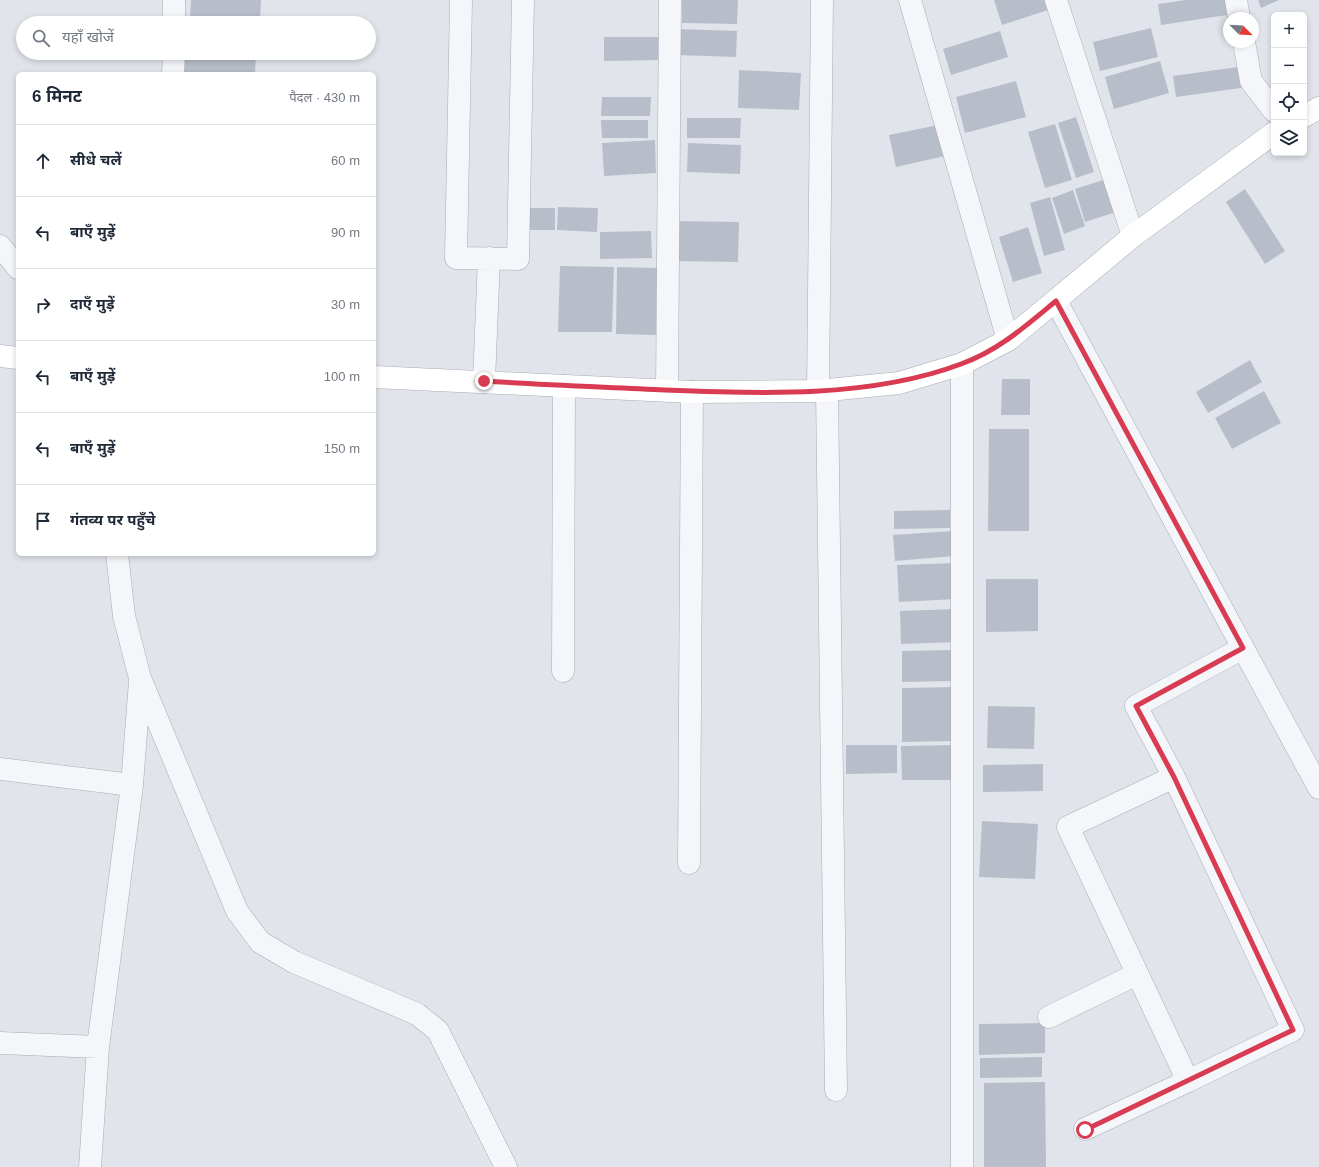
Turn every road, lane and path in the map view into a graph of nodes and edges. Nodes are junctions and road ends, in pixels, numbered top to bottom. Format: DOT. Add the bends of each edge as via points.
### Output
graph roads {
  1 [pos="174,0"];
  2 [pos="523,0"];
  3 [pos="670,0"];
  4 [pos="822,0"];
  5 [pos="910,0"];
  6 [pos="1056,0"];
  7 [pos="1236,0"];
  8 [pos="461,2"];
  9 [pos="1238,12"];
  10 [pos="174,16"];
  11 [pos="1245,48"];
  12 [pos="174,60"];
  13 [pos="174,72"];
  14 [pos="1271,107"];
  15 [pos="1319,108"];
  16 [pos="1307,114"];
  17 [pos="1271,135"];
  18 [pos="1133,236"];
  19 [pos="0,246"];
  20 [pos="489,258"];
  21 [pos="16,266"];
  22 [pos="1056,301"];
  23 [pos="1008,340"];
  24 [pos="0,356"];
  25 [pos="16,358"];
  26 [pos="962,364"];
  27 [pos="376,377"];
  28 [pos="484,381"];
  29 [pos="564,386"];
  30 [pos="667,390"];
  31 [pos="823,390"];
  32 [pos="692,392"];
  33 [pos="117,556"];
  34 [pos="1243,648"];
  35 [pos="563,671"];
  36 [pos="140,678"];
  37 [pos="0,769"];
  38 [pos="1174,777"];
  39 [pos="132,785"];
  40 [pos="1319,788"];
  41 [pos="689,863"];
  42 [pos="1137,974"];
  43 [pos="1049,1017"];
  44 [pos="0,1043"];
  45 [pos="98,1047"];
  46 [pos="1188,1081"];
  47 [pos="836,1090"];
  48 [pos="1085,1130"];
  49 [pos="90,1167"];
  50 [pos="506,1167"];
  51 [pos="962,1167"];
  1 -- 10 [label="street"];
  2 -- 20 [label="street" via="518,258"];
  3 -- 30 [label="street"];
  4 -- 31 [label="street"];
  5 -- 23 [label="street"];
  6 -- 18 [label="street"];
  7 -- 9 [label="street"];
  8 -- 20 [label="street" via="456,258"];
  11 -- 14 [label="street" via="1251,81"];
  12 -- 13 [label="street"];
  15 -- 16 [label="main road"];
  17 -- 18 [label="main road"];
  18 -- 22 [label="main road"];
  19 -- 21 [label="street"];
  20 -- 28 [label="street"];
  22 -- 23 [label="main road"];
  22 -- 34 [label="street"];
  23 -- 26 [label="main road"];
  24 -- 25 [label="main road"];
  26 -- 31 [label="main road" via="899,382"];
  26 -- 51 [label="street"];
  27 -- 28 [label="main road"];
  28 -- 29 [label="main road"];
  29 -- 30 [label="main road"];
  29 -- 35 [label="street"];
  30 -- 32 [label="main road"];
  31 -- 32 [label="main road"];
  31 -- 47 [label="street"];
  32 -- 41 [label="street"];
  33 -- 36 [label="street" via="124,616"];
  34 -- 38 [label="street" via="1136,706"];
  34 -- 40 [label="street"];
  36 -- 39 [label="street"];
  36 -- 50 [label="street" via="237,912 260,942 294,962 417,1014 438,1031"];
  37 -- 39 [label="street"];
  38 -- 42 [label="street" via="1068,827"];
  38 -- 46 [label="street" via="1293,1030"];
  39 -- 45 [label="street"];
  42 -- 43 [label="street"];
  42 -- 46 [label="street"];
  44 -- 45 [label="street"];
  45 -- 49 [label="street"];
  46 -- 48 [label="street"];
}
